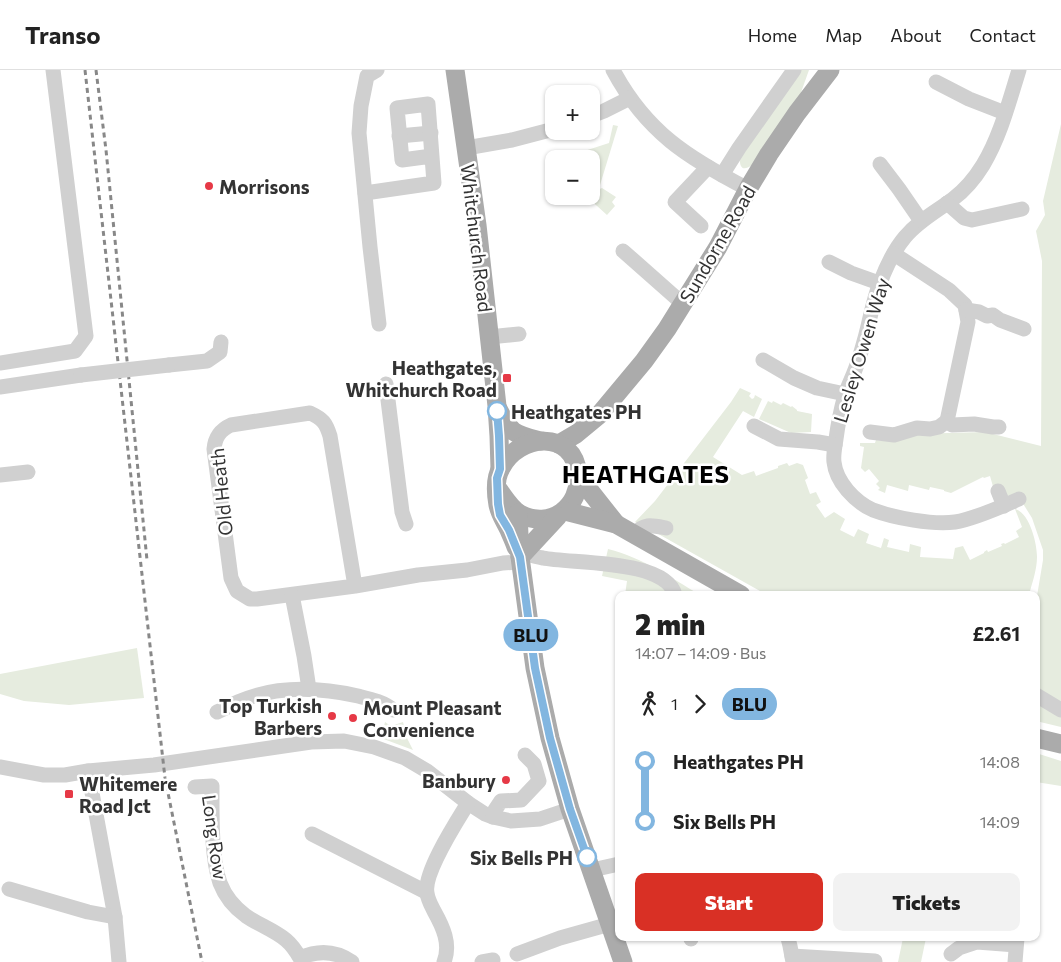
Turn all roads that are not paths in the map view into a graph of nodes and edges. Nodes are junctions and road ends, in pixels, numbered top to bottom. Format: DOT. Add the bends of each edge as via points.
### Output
graph roads {
  1 [pos="52,70"];
  2 [pos="455,70"];
  3 [pos="613,70"];
  4 [pos="794,70"];
  5 [pos="830,70"];
  6 [pos="1018,70"];
  7 [pos="369,72"];
  8 [pos="941,88"];
  9 [pos="630,98"];
  10 [pos="600,113"];
  11 [pos="1005,113"];
  12 [pos="545,131"];
  13 [pos="400,143"];
  14 [pos="432,145"];
  15 [pos="466,148"];
  16 [pos="708,167"];
  17 [pos="881,172"];
  18 [pos="722,175"];
  19 [pos="748,189"];
  20 [pos="365,193"];
  21 [pos="947,203"];
  22 [pos="1022,209"];
  23 [pos="921,222"];
  24 [pos="701,226"];
  25 [pos="623,251"];
  26 [pos="894,254"];
  27 [pos="829,262"];
  28 [pos="879,284"];
  29 [pos="683,304"];
  30 [pos="966,310"];
  31 [pos="379,324"];
  32 [pos="1024,329"];
  33 [pos="519,334"];
  34 [pos="489,337"];
  35 [pos="221,342"];
  36 [pos="16,360"];
  37 [pos="763,360"];
  38 [pos="0,363"];
  39 [pos="20,384"];
  40 [pos="386,384"];
  41 [pos="0,387"];
  42 [pos="845,394"];
  43 [pos="497,406"];
  44 [pos="599,415"];
  45 [pos="947,420"];
  46 [pos="754,426"];
  47 [pos="999,427"];
  48 [pos="870,432"];
  49 [pos="540,441"];
  50 [pos="559,444"];
  51 [pos="835,445"];
  52 [pos="500,469"];
  53 [pos="577,469"];
  54 [pos="28,472"];
  55 [pos="0,475"];
  56 [pos="498,489"];
  57 [pos="998,491"];
  58 [pos="1019,499"];
  59 [pos="1004,506"];
  60 [pos="518,513"];
  61 [pos="561,513"];
  62 [pos="406,524"];
  63 [pos="616,524"];
  64 [pos="666,528"];
  65 [pos="634,534"];
  66 [pos="522,558"];
  67 [pos="355,586"];
  68 [pos="674,591"];
  69 [pos="734,591"];
  70 [pos="292,595"];
  71 [pos="309,689"];
  72 [pos="1040,697"];
  73 [pos="393,710"];
  74 [pos="1061,710"];
  75 [pos="217,712"];
  76 [pos="1040,739"];
  77 [pos="1061,744"];
  78 [pos="525,755"];
  79 [pos="0,767"];
  80 [pos="88,771"];
  81 [pos="195,787"];
  82 [pos="468,803"];
  83 [pos="570,809"];
  84 [pos="493,817"];
  85 [pos="312,834"];
  86 [pos="615,865"];
  87 [pos="592,870"];
  88 [pos="9,889"];
  89 [pos="426,892"];
  90 [pos="115,917"];
  91 [pos="610,924"];
  92 [pos="615,939"];
  93 [pos="616,941"];
  94 [pos="789,941"];
  95 [pos="1017,941"];
  96 [pos="963,942"];
  97 [pos="517,954"];
  98 [pos="951,954"];
  99 [pos="878,958"];
  100 [pos="793,959"];
  101 [pos="298,960"];
  102 [pos="119,962"];
  103 [pos="352,962"];
  104 [pos="444,962"];
  105 [pos="623,962"];
  106 [pos="1015,962"];
  1 -- 36 [label="street" via="86,336 75,351"];
  2 -- 15 [label="main road, Whitchurch Road"];
  3 -- 9 [label="street"];
  4 -- 18 [label="street, Sundorne Road"];
  5 -- 19 [label="main road, Sundorne Road" via="796,113"];
  6 -- 11 [label="street, Lesley Owen Way"];
  7 -- 20 [label="street" via="361,106 360,133"];
  8 -- 11 [label="street"];
  9 -- 10 [label="street"];
  9 -- 16 [label="street" via="662,134"];
  11 -- 21 [label="street, Lesley Owen Way" via="994,146 982,166 963,190"];
  12 -- 15 [label="street"];
  13 -- 14 [label="street"];
  13 -- 14 [label="street" via="402,160"];
  13 -- 14 [label="street" via="398,108 428,104"];
  14 -- 20 [label="street" via="434,183"];
  15 -- 34 [label="main road, Whitchurch Road"];
  16 -- 18 [label="street"];
  16 -- 24 [label="street" via="675,202"];
  17 -- 23 [label="street" via="899,189"];
  18 -- 19 [label="street"];
  19 -- 29 [label="main road, Sundorne Road"];
  20 -- 31 [label="street"];
  21 -- 22 [label="street" via="964,218 972,220"];
  21 -- 23 [label="street, Lesley Owen Way"];
  23 -- 26 [label="street, Lesley Owen Way"];
  25 -- 29 [label="street"];
  26 -- 28 [label="street, Lesley Owen Way"];
  26 -- 30 [label="street" via="949,290"];
  27 -- 28 [label="street"];
  28 -- 42 [label="street, Lesley Owen Way" via="856,369"];
  29 -- 44 [label="main road, Sundorne Road" via="644,361"];
  30 -- 32 [label="street" via="993,316"];
  30 -- 45 [label="street" via="968,322"];
  33 -- 34 [label="street"];
  34 -- 43 [label="main road, Whitchurch Road"];
  35 -- 39 [label="street, bridge" via="220,352 207,361"];
  36 -- 38 [label="street"];
  36 -- 39 [label="street"];
  37 -- 42 [label="street" via="809,385"];
  39 -- 41 [label="street"];
  40 -- 62 [label="street"];
  42 -- 51 [label="street, Lesley Owen Way"];
  43 -- 49 [label="main road, Whitchurch Road" via="506,425 518,435"];
  43 -- 52 [label="main road, Whitchurch Road"];
  44 -- 50 [label="main road, Sundorne Road"];
  44 -- 53 [label="main road, Sundorne Road" via="583,444"];
  45 -- 47 [label="street" via="952,425"];
  45 -- 48 [label="street" via="939,427 917,428 894,435"];
  46 -- 51 [label="street" via="779,438"];
  49 -- 50 [label="main road"];
  49 -- 52 [label="main road" via="520,448"];
  50 -- 53 [label="main road" via="570,453"];
  51 -- 59 [label="street, Lesley Owen Way" via="834,461 840,480 854,497 873,510 943,523"];
  52 -- 56 [label="main road"];
  53 -- 61 [label="main road" via="576,495"];
  53 -- 63 [label="main road"];
  54 -- 55 [label="street"];
  56 -- 60 [label="main road"];
  56 -- 66 [label="main road" via="500,515"];
  57 -- 59 [label="street"];
  58 -- 59 [label="street, Lesley Owen Way"];
  60 -- 61 [label="main road" via="531,519 544,519"];
  60 -- 66 [label="main road"];
  61 -- 63 [label="main road"];
  61 -- 66 [label="main road"];
  63 -- 65 [label="main road"];
  64 -- 65 [label="street" via="652,525 640,528"];
  65 -- 69 [label="main road"];
  66 -- 67 [label="street, Old Heath" via="467,570"];
  66 -- 68 [label="street" via="630,567 658,576"];
  66 -- 83 [label="main road" via="537,676"];
  67 -- 70 [label="street, Old Heath"];
  67 -- 70 [label="street, Old Heath" via="330,436 324,422 310,414 225,427 217,437 214,449 230,578 237,591 250,599"];
  70 -- 71 [label="street"];
  71 -- 73 [label="street" via="369,699"];
  71 -- 75 [label="street" via="288,689 259,695"];
  72 -- 74 [label="street"];
  76 -- 77 [label="main road"];
  78 -- 84 [label="street" via="534,764 539,782 521,800 501,801"];
  79 -- 80 [label="street" via="44,775"];
  80 -- 82 [label="street" via="154,765 311,742 344,741 405,758"];
  80 -- 90 [label="street"];
  81 -- 101 [label="street, Long Row" via="212,786 215,857 220,884 227,896 245,915 294,947"];
  82 -- 84 [label="street"];
  82 -- 89 [label="street" via="440,850"];
  83 -- 84 [label="street" via="540,819 511,821"];
  83 -- 87 [label="main road"];
  85 -- 89 [label="street"];
  86 -- 87 [label="street"];
  87 -- 91 [label="main road"];
  88 -- 90 [label="street"];
  89 -- 104 [label="street" via="444,930 448,946"];
  90 -- 102 [label="street"];
  91 -- 92 [label="main road"];
  91 -- 97 [label="street"];
  93 -- 105 [label="main road"];
  94 -- 100 [label="street"];
  95 -- 96 [label="street"];
  95 -- 106 [label="street"];
  96 -- 98 [label="street"];
  99 -- 100 [label="street"];
  101 -- 103 [label="street, Long Row" via="323,952"];
}
